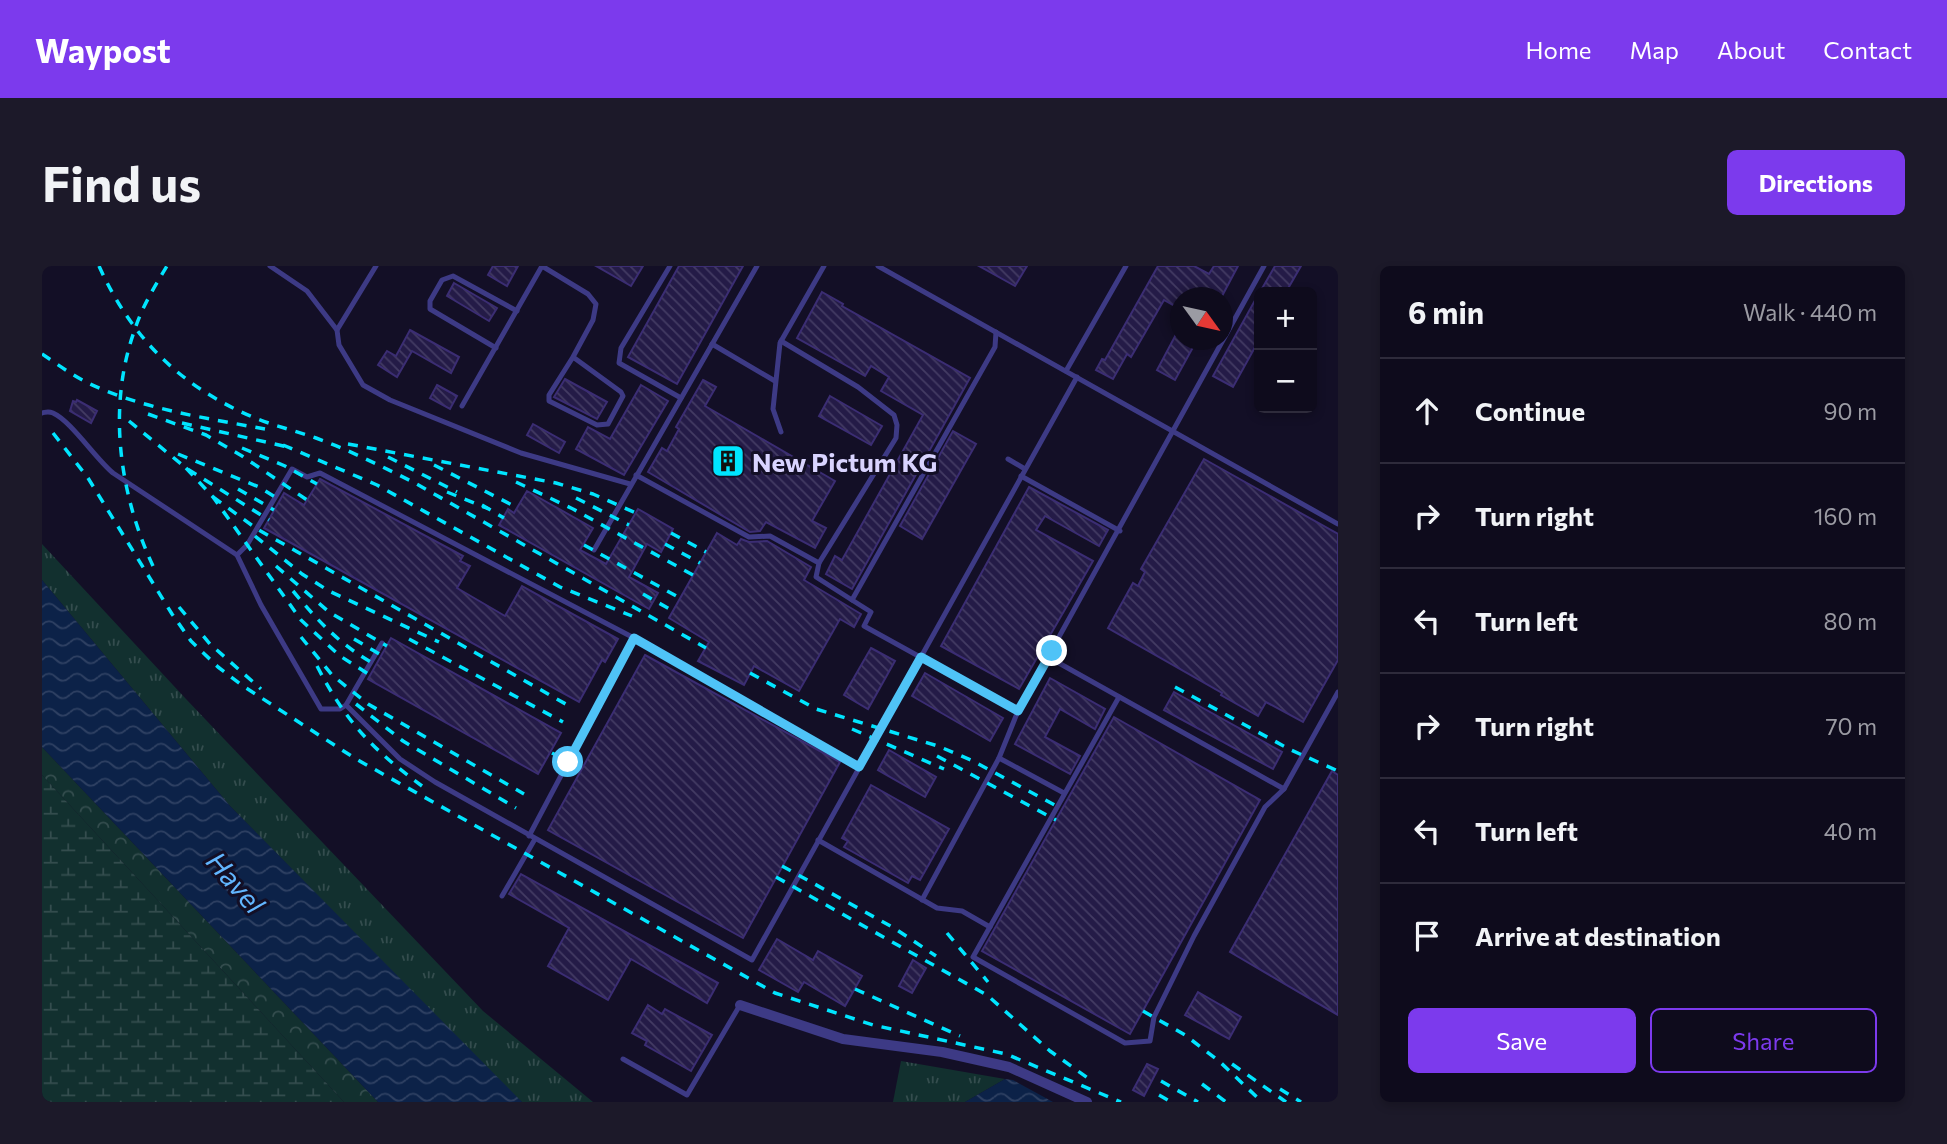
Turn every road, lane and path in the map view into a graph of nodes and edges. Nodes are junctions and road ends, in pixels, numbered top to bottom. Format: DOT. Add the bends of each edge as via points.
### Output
graph roads {
  1 [pos="270,266"];
  2 [pos="376,266"];
  3 [pos="542,266"];
  4 [pos="670,266"];
  5 [pos="757,266"];
  6 [pos="824,266"];
  7 [pos="878,266"];
  8 [pos="893,266"];
  9 [pos="1126,266"];
  10 [pos="1264,266"];
  11 [pos="889,272"];
  12 [pos="517,311"];
  13 [pos="337,330"];
  14 [pos="996,332"];
  15 [pos="781,341"];
  16 [pos="712,344"];
  17 [pos="496,348"];
  18 [pos="573,357"];
  19 [pos="1066,371"];
  20 [pos="1077,377"];
  21 [pos="775,381"];
  22 [pos="681,398"];
  23 [pos="462,406"];
  24 [pos="42,413"];
  25 [pos="1175,431"];
  26 [pos="782,432"];
  27 [pos="1008,459"];
  28 [pos="1025,469"];
  29 [pos="636,475"];
  30 [pos="1021,476"];
  31 [pos="630,484"];
  32 [pos="1338,524"];
  33 [pos="1120,531"];
  34 [pos="594,550"];
  35 [pos="237,555"];
  36 [pos="819,563"];
  37 [pos="852,600"];
  38 [pos="634,638"];
  39 [pos="383,643"];
  40 [pos="921,657"];
  41 [pos="1048,657"];
  42 [pos="1338,692"];
  43 [pos="1119,697"];
  44 [pos="346,705"];
  45 [pos="1018,711"];
  46 [pos="999,758"];
  47 [pos="859,767"];
  48 [pos="1284,789"];
  49 [pos="1064,793"];
  50 [pos="532,838"];
  51 [pos="818,840"];
  52 [pos="502,896"];
  53 [pos="922,900"];
  54 [pos="990,927"];
  55 [pos="740,1005"];
  56 [pos="623,1059"];
  57 [pos="1087,1102"];
  1 -- 13 [label="lane" via="307,292"];
  2 -- 13 [label="lane"];
  3 -- 12 [label="lane"];
  3 -- 18 [label="lane" via="588,294 596,304 593,320"];
  4 -- 22 [label="lane" via="621,348 619,363"];
  5 -- 16 [label="lane"];
  6 -- 15 [label="lane"];
  7 -- 11 [label="lane"];
  8 -- 11 [label="lane"];
  9 -- 19 [label="lane"];
  10 -- 25 [label="lane"];
  11 -- 14 [label="lane"];
  12 -- 17 [label="lane"];
  12 -- 17 [label="lane" via="453,276 442,280 430,301 430,309"];
  13 -- 31 [label="lane" via="339,345 363,385 390,400 521,453"];
  14 -- 19 [label="lane"];
  14 -- 37 [label="lane" via="995,347"];
  15 -- 21 [label="lane"];
  15 -- 36 [label="lane" via="858,387 894,415 897,425 896,438"];
  16 -- 21 [label="lane"];
  16 -- 22 [label="lane"];
  17 -- 23 [label="lane"];
  18 -- 18 [label="lane" via="548,398 597,425 608,424 621,392"];
  19 -- 20 [label="lane"];
  20 -- 25 [label="lane"];
  20 -- 28 [label="lane"];
  21 -- 26 [label="lane" via="773,409"];
  22 -- 29 [label="lane"];
  24 -- 35 [label="lane" via="62,419 113,473"];
  25 -- 32 [label="lane"];
  25 -- 33 [label="lane"];
  27 -- 28 [label="lane"];
  28 -- 30 [label="lane"];
  29 -- 31 [label="lane"];
  29 -- 36 [label="lane" via="749,537 770,536"];
  30 -- 33 [label="lane"];
  30 -- 40 [label="lane"];
  31 -- 34 [label="lane"];
  33 -- 41 [label="lane"];
  35 -- 38 [label="lane" via="292,469 307,477 320,472"];
  35 -- 44 [label="lane" via="315,701 321,709"];
  36 -- 37 [label="lane" via="816,577"];
  37 -- 40 [label="lane" via="871,612 863,626"];
  38 -- 47 [label="lane"];
  38 -- 50 [label="lane"];
  39 -- 44 [label="lane"];
  40 -- 45 [label="lane"];
  40 -- 47 [label="lane"];
  41 -- 43 [label="lane"];
  41 -- 45 [label="lane"];
  42 -- 48 [label="lane"];
  43 -- 48 [label="lane"];
  43 -- 49 [label="lane"];
  44 -- 50 [label="lane" via="400,759"];
  45 -- 46 [label="lane"];
  46 -- 49 [label="lane"];
  46 -- 53 [label="lane"];
  47 -- 51 [label="lane"];
  48 -- 54 [label="lane" via="1265,807 1194,936 1154,1017 1150,1041 1125,1043 973,957"];
  49 -- 54 [label="lane"];
  50 -- 51 [label="lane" via="752,960"];
  50 -- 52 [label="lane"];
  51 -- 53 [label="lane"];
  53 -- 54 [label="lane" via="937,908 961,911"];
  55 -- 56 [label="lane" via="687,1096"];
  55 -- 57 [label="street" via="843,1039 942,1052 1009,1067"];
}
